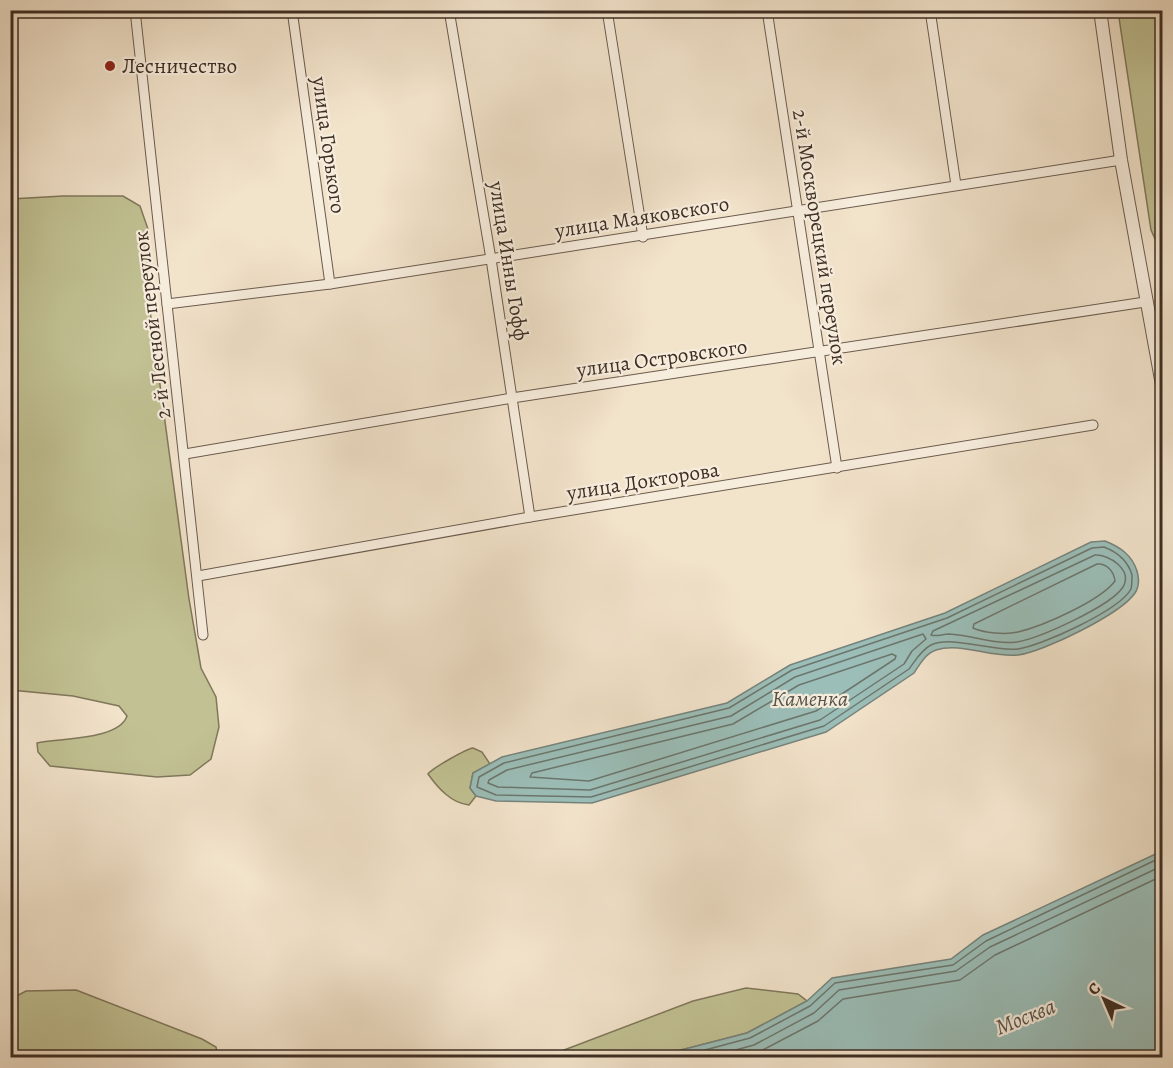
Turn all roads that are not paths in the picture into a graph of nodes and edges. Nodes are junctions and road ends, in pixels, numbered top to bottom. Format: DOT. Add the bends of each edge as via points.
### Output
graph roads {
  1 [pos="135,10"];
  2 [pos="292,10"];
  3 [pos="448,10"];
  4 [pos="607,10"];
  5 [pos="767,10"];
  6 [pos="930,10"];
  7 [pos="1100,10"];
  8 [pos="1121,160"];
  9 [pos="956,185"];
  10 [pos="798,209"];
  11 [pos="643,237"];
  12 [pos="491,259"];
  13 [pos="330,284"];
  14 [pos="1145,302"];
  15 [pos="167,304"];
  16 [pos="820,353"];
  17 [pos="1162,385"];
  18 [pos="512,398"];
  19 [pos="1093,425"];
  20 [pos="185,454"];
  21 [pos="837,468"];
  22 [pos="530,517"];
  23 [pos="198,576"];
  24 [pos="203,635"];
  1 -- 15 [label="street, 2-й Лесной переулок"];
  2 -- 13 [label="street, улица Горького"];
  3 -- 12 [label="street, улица Инны Гофф"];
  4 -- 11 [label="street"];
  5 -- 10 [label="street, 2-й Москворецкий переулок"];
  6 -- 9 [label="street"];
  7 -- 8 [label="street"];
  8 -- 9 [label="street, улица Маяковского"];
  8 -- 14 [label="street"];
  9 -- 10 [label="street, улица Маяковского"];
  10 -- 11 [label="street, улица Маяковского"];
  10 -- 16 [label="street, 2-й Москворецкий переулок"];
  11 -- 12 [label="street, улица Маяковского"];
  12 -- 13 [label="street, улица Маяковского"];
  12 -- 18 [label="street, улица Инны Гофф"];
  13 -- 15 [label="street, улица Маяковского"];
  14 -- 16 [label="street, улица Островского"];
  14 -- 17 [label="street"];
  15 -- 20 [label="street, 2-й Лесной переулок"];
  16 -- 18 [label="street, улица Островского"];
  16 -- 21 [label="street, 2-й Москворецкий переулок"];
  18 -- 20 [label="street, улица Островского"];
  18 -- 22 [label="street, улица Инны Гофф"];
  19 -- 21 [label="street, улица Докторова"];
  20 -- 23 [label="street, 2-й Лесной переулок"];
  21 -- 22 [label="street, улица Докторова"];
  22 -- 23 [label="street, улица Докторова"];
  23 -- 24 [label="street, 2-й Лесной переулок"];
}
